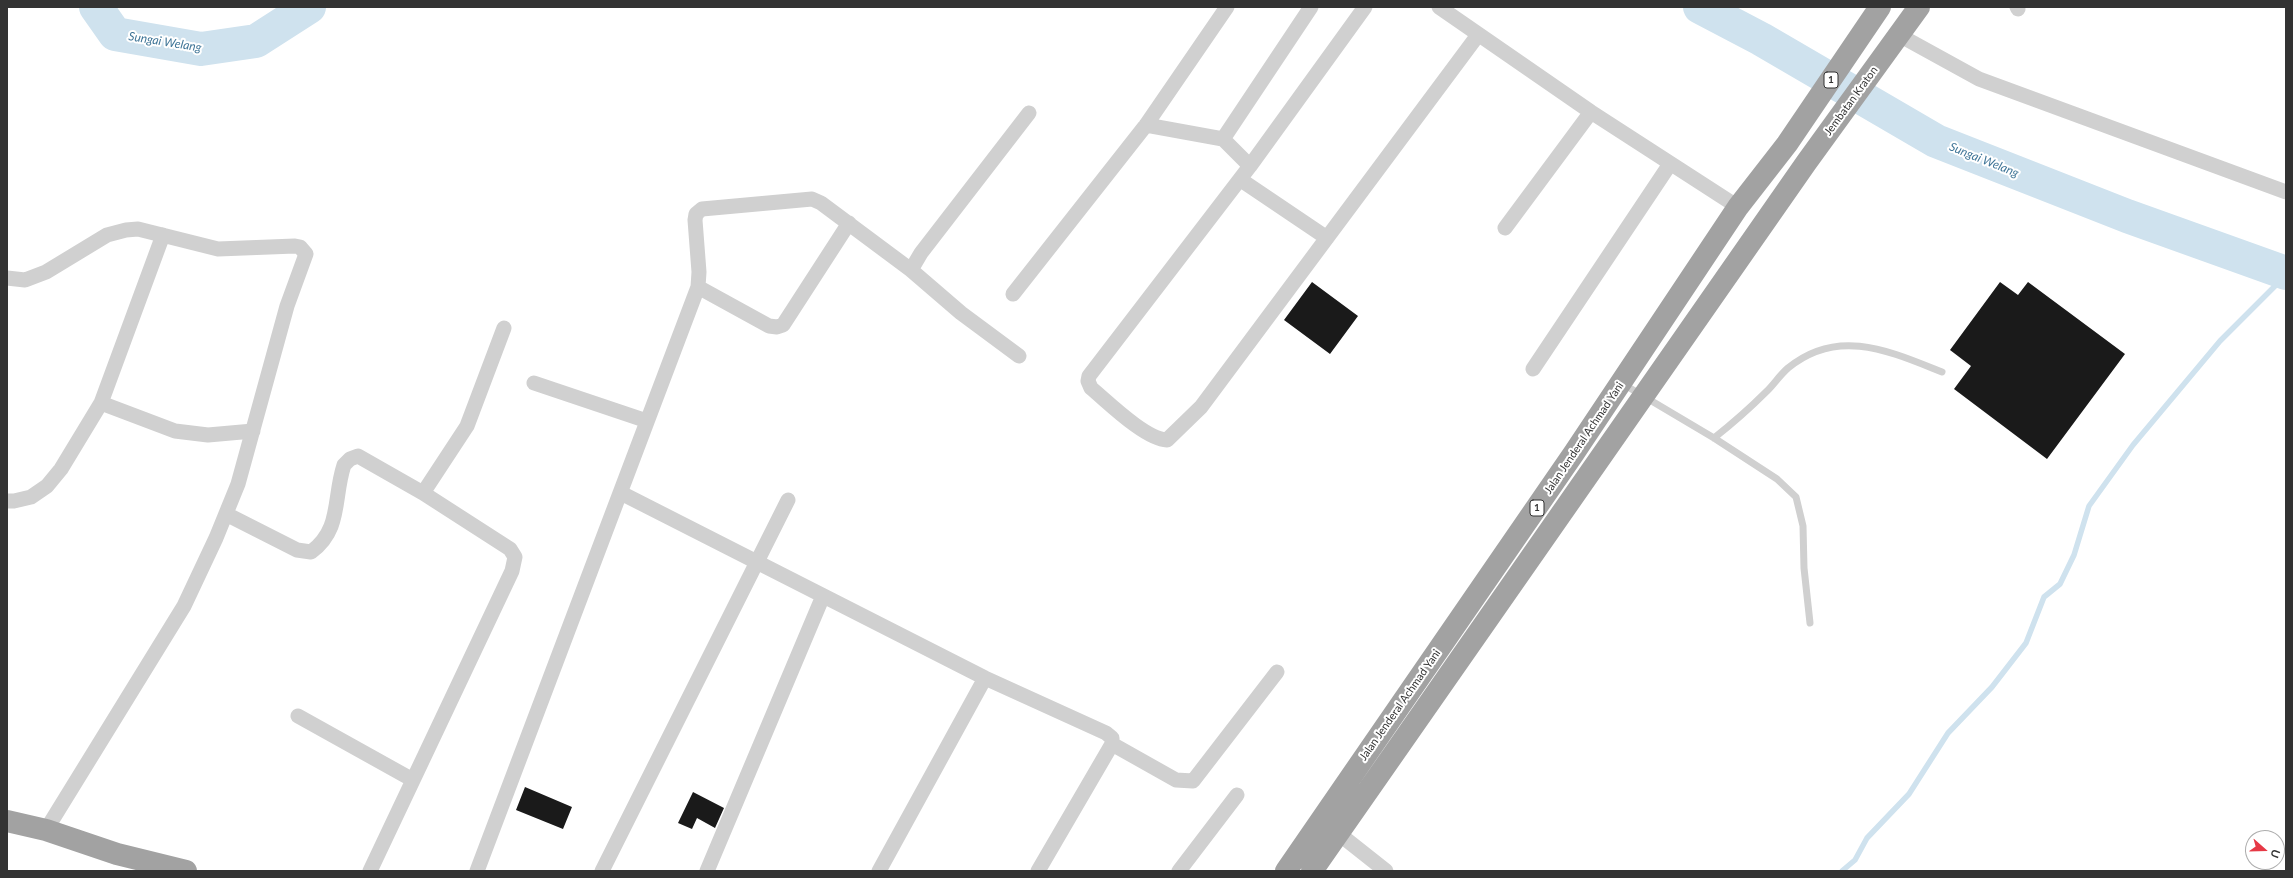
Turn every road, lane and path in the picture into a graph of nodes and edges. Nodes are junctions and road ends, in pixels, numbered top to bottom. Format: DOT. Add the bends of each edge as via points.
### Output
graph roads {
  1 [pos="1227,7"];
  2 [pos="1311,7"];
  3 [pos="1365,7"];
  4 [pos="1439,7"];
  5 [pos="1919,7"];
  6 [pos="1878,11"];
  7 [pos="1478,35"];
  8 [pos="1897,37"];
  9 [pos="1591,112"];
  10 [pos="1029,113"];
  11 [pos="1146,125"];
  12 [pos="1223,139"];
  13 [pos="1806,163"];
  14 [pos="1670,164"];
  15 [pos="1250,166"];
  16 [pos="1241,180"];
  17 [pos="2286,192"];
  18 [pos="1738,207"];
  19 [pos="849,223"];
  20 [pos="1505,228"];
  21 [pos="163,235"];
  22 [pos="1327,238"];
  23 [pos="911,270"];
  24 [pos="7,278"];
  25 [pos="698,287"];
  26 [pos="1013,294"];
  27 [pos="504,328"];
  28 [pos="1019,356"];
  29 [pos="1533,368"];
  30 [pos="1942,372"];
  31 [pos="534,383"];
  32 [pos="1621,383"];
  33 [pos="1643,397"];
  34 [pos="101,403"];
  35 [pos="647,421"];
  36 [pos="253,431"];
  37 [pos="1714,438"];
  38 [pos="423,493"];
  39 [pos="622,493"];
  40 [pos="788,500"];
  41 [pos="7,501"];
  42 [pos="226,514"];
  43 [pos="757,563"];
  44 [pos="823,596"];
  45 [pos="1810,624"];
  46 [pos="1277,672"];
  47 [pos="985,678"];
  48 [pos="298,716"];
  49 [pos="1112,744"];
  50 [pos="413,780"];
  51 [pos="1237,795"];
  52 [pos="7,821"];
  53 [pos="46,830"];
  54 [pos="1338,833"];
  55 [pos="186,871"];
  56 [pos="370,871"];
  57 [pos="477,871"];
  58 [pos="602,871"];
  59 [pos="707,871"];
  60 [pos="879,871"];
  61 [pos="1038,871"];
  62 [pos="1179,871"];
  63 [pos="1286,871"];
  64 [pos="1312,871"];
  65 [pos="1386,871"];
  1 -- 11 [label="street"];
  2 -- 12 [label="street"];
  3 -- 15 [label="street"];
  4 -- 7 [label="street"];
  5 -- 8 [label="highway, 1"];
  6 -- 18 [label="highway, Jalan Jenderal Achmad Yani / 1" via="1787,144"];
  7 -- 9 [label="street"];
  7 -- 22 [label="street"];
  8 -- 13 [label="highway, Jembatan Kraton / 1"];
  8 -- 17 [label="street" via="1979,79"];
  9 -- 14 [label="street"];
  9 -- 20 [label="street"];
  10 -- 23 [label="street" via="921,253"];
  11 -- 12 [label="street"];
  11 -- 26 [label="street"];
  12 -- 15 [label="street"];
  13 -- 33 [label="highway, Jalan Jenderal Achmad Yani / 1"];
  14 -- 18 [label="street"];
  14 -- 29 [label="street"];
  15 -- 16 [label="street"];
  16 -- 22 [label="street"];
  16 -- 22 [label="street" via="1089,376 1091,388 1143,430 1168,440 1196,412"];
  18 -- 32 [label="highway, Jalan Jenderal Achmad Yani / 1"];
  19 -- 23 [label="street"];
  19 -- 25 [label="street" via="783,325 770,326"];
  19 -- 25 [label="street" via="812,199 699,210 694,220"];
  21 -- 24 [label="street" via="138,229 107,235 46,272 25,280"];
  21 -- 34 [label="street"];
  21 -- 36 [label="street" via="218,249 295,246 300,247 306,254 287,306"];
  23 -- 28 [label="street" via="960,312"];
  25 -- 35 [label="street"];
  27 -- 38 [label="street" via="467,426"];
  30 -- 37 [label="lane" via="1887,350 1837,345 1815,351 1788,368 1734,422"];
  31 -- 35 [label="street"];
  32 -- 33 [label="lane"];
  32 -- 63 [label="highway, Jalan Jenderal Achmad Yani / 1"];
  33 -- 37 [label="lane"];
  33 -- 54 [label="highway, Jalan Jenderal Achmad Yani / 1"];
  34 -- 36 [label="street" via="175,430 208,435"];
  34 -- 41 [label="street" via="61,469 47,486 31,496"];
  35 -- 39 [label="street"];
  36 -- 42 [label="street" via="238,484"];
  37 -- 45 [label="lane" via="1777,479 1796,497 1803,526"];
  38 -- 42 [label="street" via="365,459 358,456 350,459 344,465 341,475 333,526 320,546 311,552 297,550"];
  38 -- 50 [label="street" via="510,549 515,558 512,570"];
  39 -- 43 [label="street"];
  39 -- 57 [label="street"];
  40 -- 43 [label="street"];
  42 -- 53 [label="street" via="184,606"];
  43 -- 44 [label="street"];
  43 -- 58 [label="street"];
  44 -- 47 [label="street"];
  44 -- 59 [label="street"];
  46 -- 49 [label="street" via="1193,781 1176,780"];
  47 -- 49 [label="street" via="1106,733 1112,738"];
  47 -- 60 [label="street"];
  48 -- 50 [label="street"];
  49 -- 61 [label="street"];
  50 -- 56 [label="street"];
  51 -- 62 [label="street"];
  52 -- 53 [label="highway"];
  53 -- 55 [label="highway" via="117,854"];
  54 -- 64 [label="highway, Jalan Jenderal Achmad Yani / 1"];
  54 -- 65 [label="street"];
}
